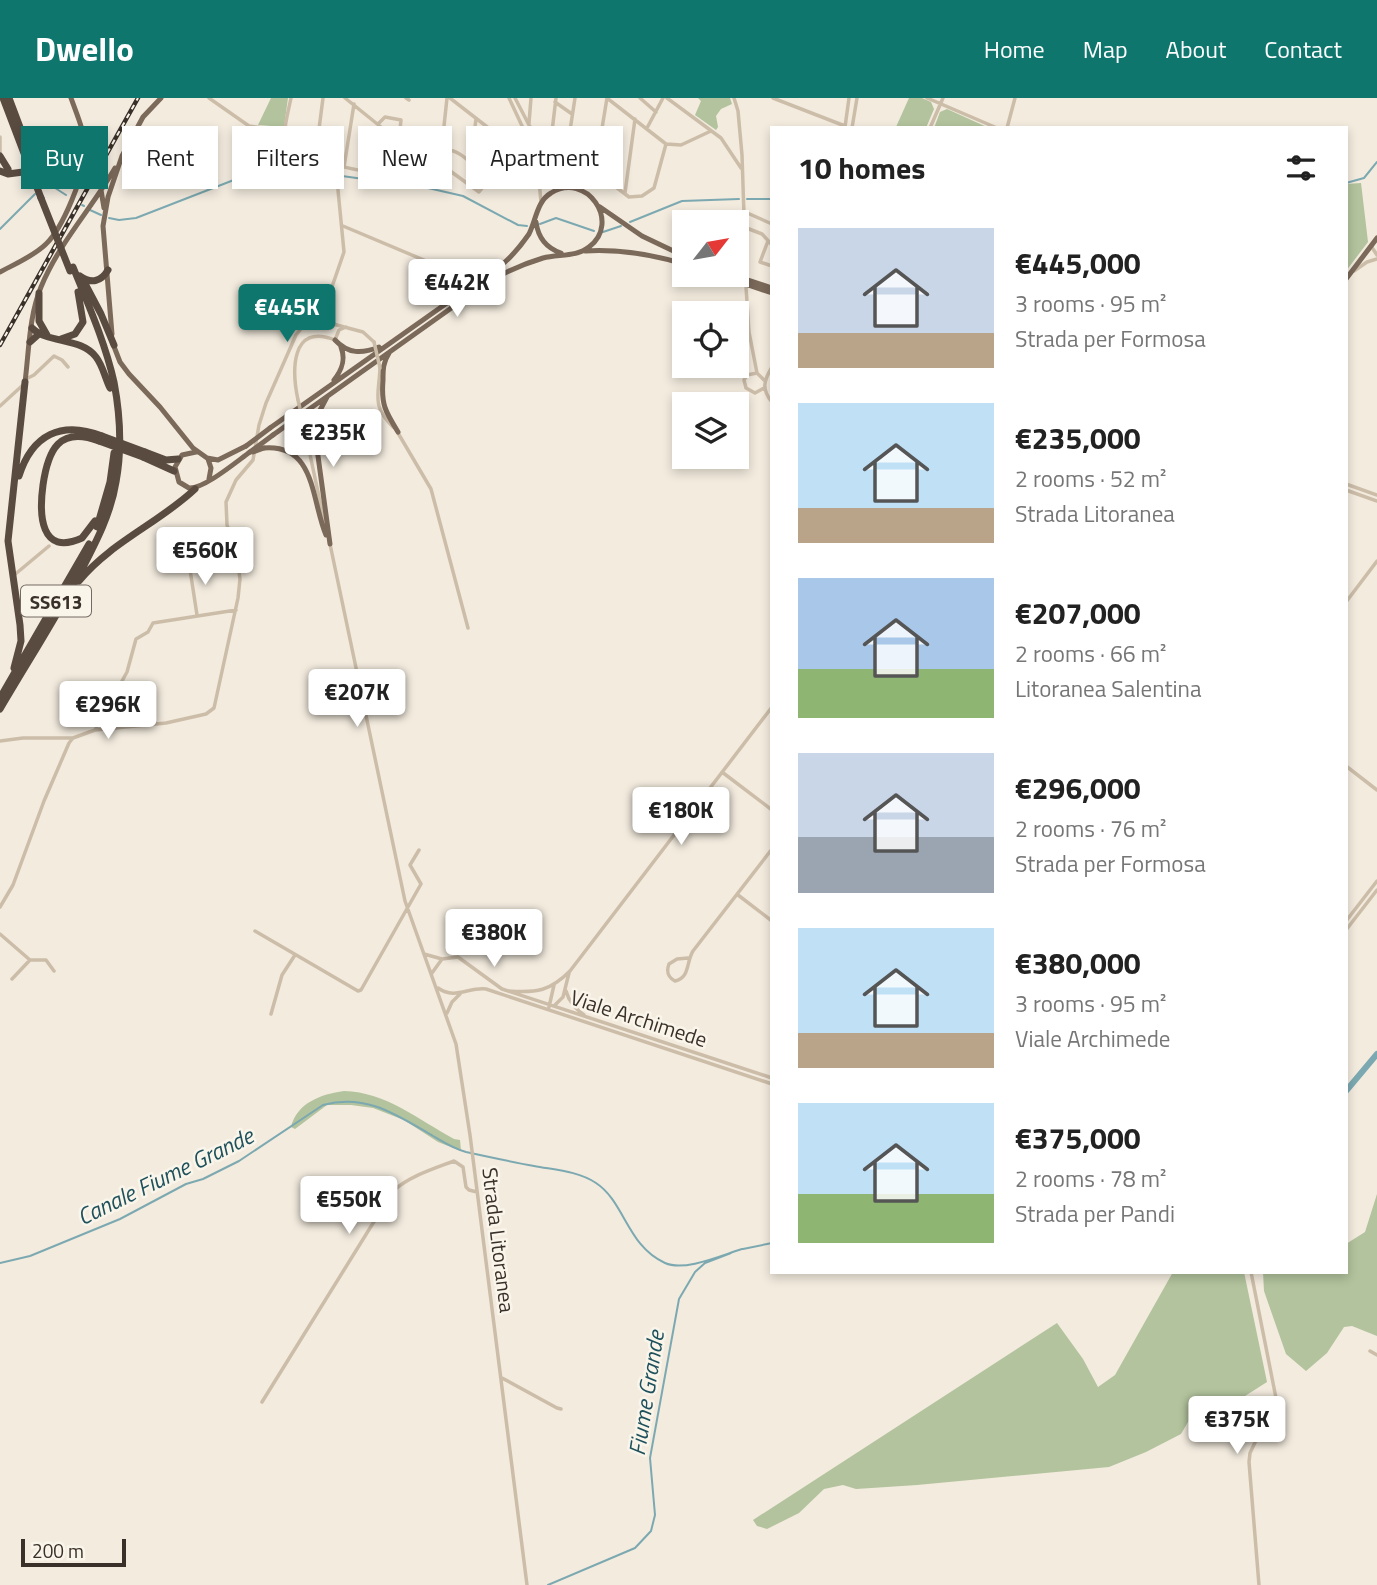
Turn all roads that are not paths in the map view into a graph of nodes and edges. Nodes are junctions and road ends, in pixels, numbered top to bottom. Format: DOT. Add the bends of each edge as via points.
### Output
graph roads {
  1 [pos="3,98"];
  2 [pos="9,98"];
  3 [pos="71,98"];
  4 [pos="161,98"];
  5 [pos="209,98"];
  6 [pos="291,98"];
  7 [pos="324,98"];
  8 [pos="345,98"];
  9 [pos="449,98"];
  10 [pos="509,98"];
  11 [pos="515,98"];
  12 [pos="531,98"];
  13 [pos="575,98"];
  14 [pos="607,98"];
  15 [pos="640,98"];
  16 [pos="665,98"];
  17 [pos="734,98"];
  18 [pos="773,98"];
  19 [pos="849,98"];
  20 [pos="857,98"];
  21 [pos="927,98"];
  22 [pos="943,98"];
  23 [pos="1014,98"];
  24 [pos="555,100"];
  25 [pos="354,104"];
  26 [pos="940,104"];
  27 [pos="656,112"];
  28 [pos="572,114"];
  29 [pos="635,118"];
  30 [pos="476,119"];
  31 [pos="379,124"];
  32 [pos="529,125"];
  33 [pos="138,126"];
  34 [pos="249,126"];
  35 [pos="287,126"];
  36 [pos="320,126"];
  37 [pos="400,126"];
  38 [pos="444,126"];
  39 [pos="475,126"];
  40 [pos="485,126"];
  41 [pos="552,126"];
  42 [pos="570,126"];
  43 [pos="602,126"];
  44 [pos="843,126"];
  45 [pos="845,126"];
  46 [pos="852,126"];
  47 [pos="931,126"];
  48 [pos="992,126"];
  49 [pos="1007,126"];
  50 [pos="648,128"];
  51 [pos="711,131"];
  52 [pos="0,138"];
  53 [pos="19,139"];
  54 [pos="666,144"];
  55 [pos="0,156"];
  56 [pos="122,156"];
  57 [pos="344,156"];
  58 [pos="0,162"];
  59 [pos="742,168"];
  60 [pos="4,171"];
  61 [pos="0,181"];
  62 [pos="338,189"];
  63 [pos="557,189"];
  64 [pos="580,189"];
  65 [pos="618,189"];
  66 [pos="101,190"];
  67 [pos="624,194"];
  68 [pos="43,196"];
  69 [pos="108,197"];
  70 [pos="92,202"];
  71 [pos="541,203"];
  72 [pos="600,207"];
  73 [pos="744,210"];
  74 [pos="749,213"];
  75 [pos="105,215"];
  76 [pos="536,218"];
  77 [pos="770,223"];
  78 [pos="342,226"];
  79 [pos="749,229"];
  80 [pos="1377,238"];
  81 [pos="768,241"];
  82 [pos="1374,247"];
  83 [pos="672,250"];
  84 [pos="582,251"];
  85 [pos="567,254"];
  86 [pos="1377,257"];
  87 [pos="672,261"];
  88 [pos="770,265"];
  89 [pos="71,269"];
  90 [pos="108,270"];
  91 [pos="0,272"];
  92 [pos="80,276"];
  93 [pos="1348,276"];
  94 [pos="476,282"];
  95 [pos="749,282"];
  96 [pos="749,284"];
  97 [pos="746,287"];
  98 [pos="770,290"];
  99 [pos="770,290"];
  100 [pos="78,292"];
  101 [pos="39,293"];
  102 [pos="324,310"];
  103 [pos="318,316"];
  104 [pos="326,317"];
  105 [pos="333,324"];
  106 [pos="346,327"];
  107 [pos="32,328"];
  108 [pos="43,332"];
  109 [pos="337,332"];
  110 [pos="60,340"];
  111 [pos="335,340"];
  112 [pos="392,341"];
  113 [pos="30,342"];
  114 [pos="114,345"];
  115 [pos="341,346"];
  116 [pos="393,348"];
  117 [pos="68,367"];
  118 [pos="382,367"];
  119 [pos="365,369"];
  120 [pos="770,370"];
  121 [pos="757,373"];
  122 [pos="26,380"];
  123 [pos="764,380"];
  124 [pos="110,388"];
  125 [pos="331,388"];
  126 [pos="764,388"];
  127 [pos="770,398"];
  128 [pos="0,406"];
  129 [pos="272,432"];
  130 [pos="398,432"];
  131 [pos="101,439"];
  132 [pos="197,452"];
  133 [pos="250,453"];
  134 [pos="144,454"];
  135 [pos="207,458"];
  136 [pos="178,459"];
  137 [pos="174,471"];
  138 [pos="209,479"];
  139 [pos="1348,485"];
  140 [pos="195,489"];
  141 [pos="15,490"];
  142 [pos="1348,491"];
  143 [pos="1377,495"];
  144 [pos="104,501"];
  145 [pos="1377,501"];
  146 [pos="330,544"];
  147 [pos="49,546"];
  148 [pos="1377,561"];
  149 [pos="189,563"];
  150 [pos="13,576"];
  151 [pos="68,596"];
  152 [pos="1348,599"];
  153 [pos="236,610"];
  154 [pos="197,615"];
  155 [pos="468,628"];
  156 [pos="10,682"];
  157 [pos="0,698"];
  158 [pos="0,709"];
  159 [pos="770,710"];
  160 [pos="95,730"];
  161 [pos="73,738"];
  162 [pos="0,741"];
  163 [pos="1348,768"];
  164 [pos="722,772"];
  165 [pos="1377,790"];
  166 [pos="770,808"];
  167 [pos="419,850"];
  168 [pos="770,852"];
  169 [pos="1377,881"];
  170 [pos="1377,890"];
  171 [pos="738,895"];
  172 [pos="0,907"];
  173 [pos="407,907"];
  174 [pos="1348,918"];
  175 [pos="770,919"];
  176 [pos="1348,927"];
  177 [pos="255,931"];
  178 [pos="0,934"];
  179 [pos="424,954"];
  180 [pos="295,955"];
  181 [pos="688,958"];
  182 [pos="442,959"];
  183 [pos="30,960"];
  184 [pos="54,971"];
  185 [pos="570,971"];
  186 [pos="432,974"];
  187 [pos="12,979"];
  188 [pos="554,985"];
  189 [pos="436,987"];
  190 [pos="565,989"];
  191 [pos="509,991"];
  192 [pos="460,994"];
  193 [pos="550,1007"];
  194 [pos="271,1014"];
  195 [pos="447,1016"];
  196 [pos="587,1017"];
  197 [pos="770,1077"];
  198 [pos="766,1082"];
  199 [pos="770,1083"];
  200 [pos="477,1192"];
  201 [pos="1251,1274"];
  202 [pos="1370,1351"];
  203 [pos="1377,1355"];
  204 [pos="501,1377"];
  205 [pos="262,1402"];
  206 [pos="561,1409"];
  207 [pos="527,1585"];
  208 [pos="1259,1585"];
  1 -- 53 [label="highway"];
  2 -- 68 [label="highway"];
  3 -- 91 [label="main road" via="85,158 69,203 44,246"];
  4 -- 33 [label="main road"];
  5 -- 34 [label="street"];
  6 -- 35 [label="street"];
  7 -- 36 [label="street"];
  8 -- 25 [label="street"];
  9 -- 30 [label="street"];
  9 -- 38 [label="street"];
  10 -- 71 [label="street" via="538,169"];
  11 -- 32 [label="street"];
  12 -- 32 [label="street"];
  13 -- 28 [label="street"];
  14 -- 29 [label="street"];
  14 -- 43 [label="street"];
  15 -- 27 [label="street"];
  16 -- 27 [label="street"];
  16 -- 51 [label="street"];
  17 -- 59 [label="street"];
  18 -- 44 [label="street"];
  19 -- 45 [label="street"];
  20 -- 46 [label="street"];
  21 -- 26 [label="street"];
  22 -- 26 [label="street"];
  23 -- 49 [label="street"];
  24 -- 28 [label="street"];
  24 -- 41 [label="street"];
  25 -- 31 [label="street"];
  25 -- 57 [label="street"];
  26 -- 47 [label="street"];
  26 -- 48 [label="street"];
  27 -- 50 [label="street"];
  28 -- 42 [label="street"];
  29 -- 50 [label="street"];
  29 -- 67 [label="street"];
  30 -- 39 [label="street"];
  30 -- 40 [label="street"];
  31 -- 37 [label="street" via="385,117 401,120"];
  50 -- 54 [label="street"];
  51 -- 54 [label="street" via="681,145"];
  51 -- 59 [label="street"];
  52 -- 55 [label="street"];
  53 -- 60 [label="highway" via="23,164"];
  53 -- 68 [label="highway"];
  54 -- 67 [label="street" via="654,188 642,196"];
  55 -- 58 [label="street"];
  55 -- 60 [label="highway"];
  56 -- 66 [label="main road"];
  56 -- 69 [label="main road"];
  59 -- 73 [label="street"];
  60 -- 61 [label="highway"];
  60 -- 68 [label="highway" via="27,174"];
  62 -- 78 [label="street"];
  63 -- 71 [label="main road"];
  64 -- 72 [label="main road"];
  65 -- 67 [label="street"];
  66 -- 69 [label="main road" via="106,190"];
  66 -- 70 [label="main road"];
  66 -- 75 [label="main road"];
  68 -- 89 [label="highway, bridge"];
  69 -- 75 [label="main road"];
  70 -- 75 [label="main road" via="102,204"];
  70 -- 101 [label="main road"];
  71 -- 76 [label="main road"];
  72 -- 83 [label="main road"];
  72 -- 84 [label="main road" via="598,238"];
  74 -- 77 [label="street"];
  75 -- 90 [label="main road"];
  76 -- 85 [label="main road" via="548,246"];
  76 -- 94 [label="main road" via="514,253"];
  78 -- 94 [label="street"];
  78 -- 102 [label="street" via="344,252"];
  79 -- 81 [label="street"];
  80 -- 82 [label="main road"];
  81 -- 88 [label="street" via="760,262"];
  82 -- 86 [label="street"];
  82 -- 93 [label="main road"];
  84 -- 85 [label="main road"];
  84 -- 87 [label="main road" via="633,252"];
  85 -- 116 [label="main road" via="497,276"];
  86 -- 93 [label="street"];
  89 -- 92 [label="highway"];
  89 -- 100 [label="highway, SS613"];
  89 -- 151 [label="highway, SS613" via="108,358 120,434 112,499"];
  90 -- 92 [label="highway" via="96,281"];
  90 -- 114 [label="main road"];
  92 -- 114 [label="highway"];
  94 -- 112 [label="main road"];
  95 -- 99 [label="main road"];
  96 -- 98 [label="main road"];
  97 -- 121 [label="street"];
  100 -- 110 [label="highway" via="81,329"];
  100 -- 124 [label="highway, SS613"];
  101 -- 107 [label="main road"];
  101 -- 108 [label="highway"];
  102 -- 103 [label="street"];
  102 -- 104 [label="street"];
  103 -- 104 [label="street"];
  103 -- 153 [label="street" via="296,335 266,403 253,460 226,502 227,525 239,566"];
  104 -- 105 [label="street"];
  105 -- 106 [label="street"];
  105 -- 109 [label="street"];
  106 -- 109 [label="street"];
  106 -- 118 [label="street, bridge" via="363,332 374,342"];
  107 -- 108 [label="highway"];
  107 -- 113 [label="main road"];
  108 -- 110 [label="highway"];
  108 -- 113 [label="highway"];
  109 -- 111 [label="street"];
  110 -- 124 [label="highway" via="94,355"];
  111 -- 115 [label="main road"];
  111 -- 146 [label="street, bridge" via="314,337 299,347 293,368"];
  112 -- 115 [label="main road" via="368,352"];
  112 -- 125 [label="main road"];
  113 -- 122 [label="main road"];
  114 -- 132 [label="main road" via="128,374"];
  115 -- 125 [label="main road" via="342,366"];
  116 -- 118 [label="main road"];
  116 -- 119 [label="main road"];
  117 -- 122 [label="street" via="54,356"];
  118 -- 119 [label="main road" via="378,363"];
  118 -- 130 [label="main road" via="382,401"];
  119 -- 125 [label="main road"];
  120 -- 123 [label="street"];
  121 -- 123 [label="street"];
  121 -- 126 [label="street" via="747,375 746,388 755,393"];
  122 -- 128 [label="street"];
  122 -- 141 [label="highway"];
  123 -- 126 [label="street"];
  124 -- 144 [label="highway, SS613" via="115,434"];
  125 -- 129 [label="main road"];
  125 -- 146 [label="main road" via="315,428"];
  126 -- 127 [label="street"];
  129 -- 133 [label="main road, bridge"];
  129 -- 135 [label="main road, bridge" via="223,459"];
  130 -- 155 [label="street" via="431,489"];
  131 -- 134 [label="highway, bridge"];
  131 -- 141 [label="highway" via="86,430 68,429 43,438 25,457"];
  131 -- 144 [label="highway" via="76,436 53,448 46,462 41,504 44,530 62,543 82,538"];
  132 -- 135 [label="main road"];
  132 -- 136 [label="main road"];
  133 -- 138 [label="main road"];
  133 -- 146 [label="main road, bridge" via="277,447 288,450 304,465"];
  134 -- 136 [label="highway"];
  134 -- 137 [label="highway"];
  135 -- 138 [label="main road"];
  136 -- 137 [label="main road"];
  137 -- 140 [label="main road" via="179,482"];
  138 -- 140 [label="main road"];
  139 -- 143 [label="street"];
  140 -- 151 [label="highway" via="110,551"];
  141 -- 150 [label="highway" via="8,541"];
  142 -- 145 [label="street"];
  144 -- 156 [label="highway, SS613" via="87,548"];
  146 -- 173 [label="street, Strada Litoranea"];
  147 -- 150 [label="street"];
  148 -- 152 [label="street"];
  149 -- 154 [label="street"];
  150 -- 156 [label="highway" via="20,641"];
  151 -- 158 [label="highway, SS613"];
  153 -- 154 [label="street"];
  153 -- 160 [label="street" via="210,712 166,723"];
  154 -- 160 [label="street" via="155,621 136,639 127,672"];
  156 -- 157 [label="highway, SS613"];
  159 -- 164 [label="street"];
  160 -- 161 [label="street"];
  161 -- 162 [label="street"];
  161 -- 172 [label="street"];
  163 -- 165 [label="street"];
  164 -- 166 [label="street"];
  164 -- 185 [label="street"];
  167 -- 173 [label="street" via="411,864 422,884"];
  168 -- 171 [label="street"];
  169 -- 174 [label="street"];
  170 -- 176 [label="street"];
  171 -- 175 [label="street"];
  171 -- 181 [label="street"];
  173 -- 179 [label="street, Strada Litoranea"];
  173 -- 180 [label="street" via="361,990"];
  177 -- 180 [label="street"];
  178 -- 183 [label="street"];
  179 -- 182 [label="street, Viale Archimede"];
  179 -- 186 [label="street, Strada Litoranea"];
  180 -- 194 [label="street" via="282,975"];
  181 -- 181 [label="street" via="688,970 681,980 670,979 669,964"];
  182 -- 186 [label="street"];
  182 -- 191 [label="street, Viale Archimede" via="464,960"];
  183 -- 184 [label="street" via="46,960"];
  183 -- 187 [label="street"];
  185 -- 188 [label="street"];
  185 -- 190 [label="street"];
  186 -- 189 [label="street, Strada Litoranea"];
  188 -- 191 [label="street" via="529,993"];
  188 -- 193 [label="street"];
  189 -- 192 [label="street, Viale Archimede" via="446,994"];
  189 -- 195 [label="street, Strada Litoranea"];
  190 -- 193 [label="street" via="563,998"];
  190 -- 196 [label="street" via="575,1009"];
  191 -- 193 [label="street, Viale Archimede"];
  192 -- 193 [label="street, Viale Archimede" via="486,989"];
  192 -- 195 [label="street"];
  193 -- 196 [label="street, Viale Archimede"];
  193 -- 198 [label="street, Viale Archimede"];
  195 -- 200 [label="street, Strada Litoranea" via="456,1046"];
  196 -- 197 [label="street, Viale Archimede"];
  197 -- 198 [label="street"];
  198 -- 199 [label="street, Viale Archimede"];
  200 -- 204 [label="street, Strada Litoranea"];
  200 -- 205 [label="street" via="466,1186 463,1167 454,1161 393,1191"];
  201 -- 208 [label="street" via="1276,1398 1249,1462"];
  202 -- 203 [label="street"];
  204 -- 206 [label="street"];
  204 -- 207 [label="street, Strada Litoranea"];
}
